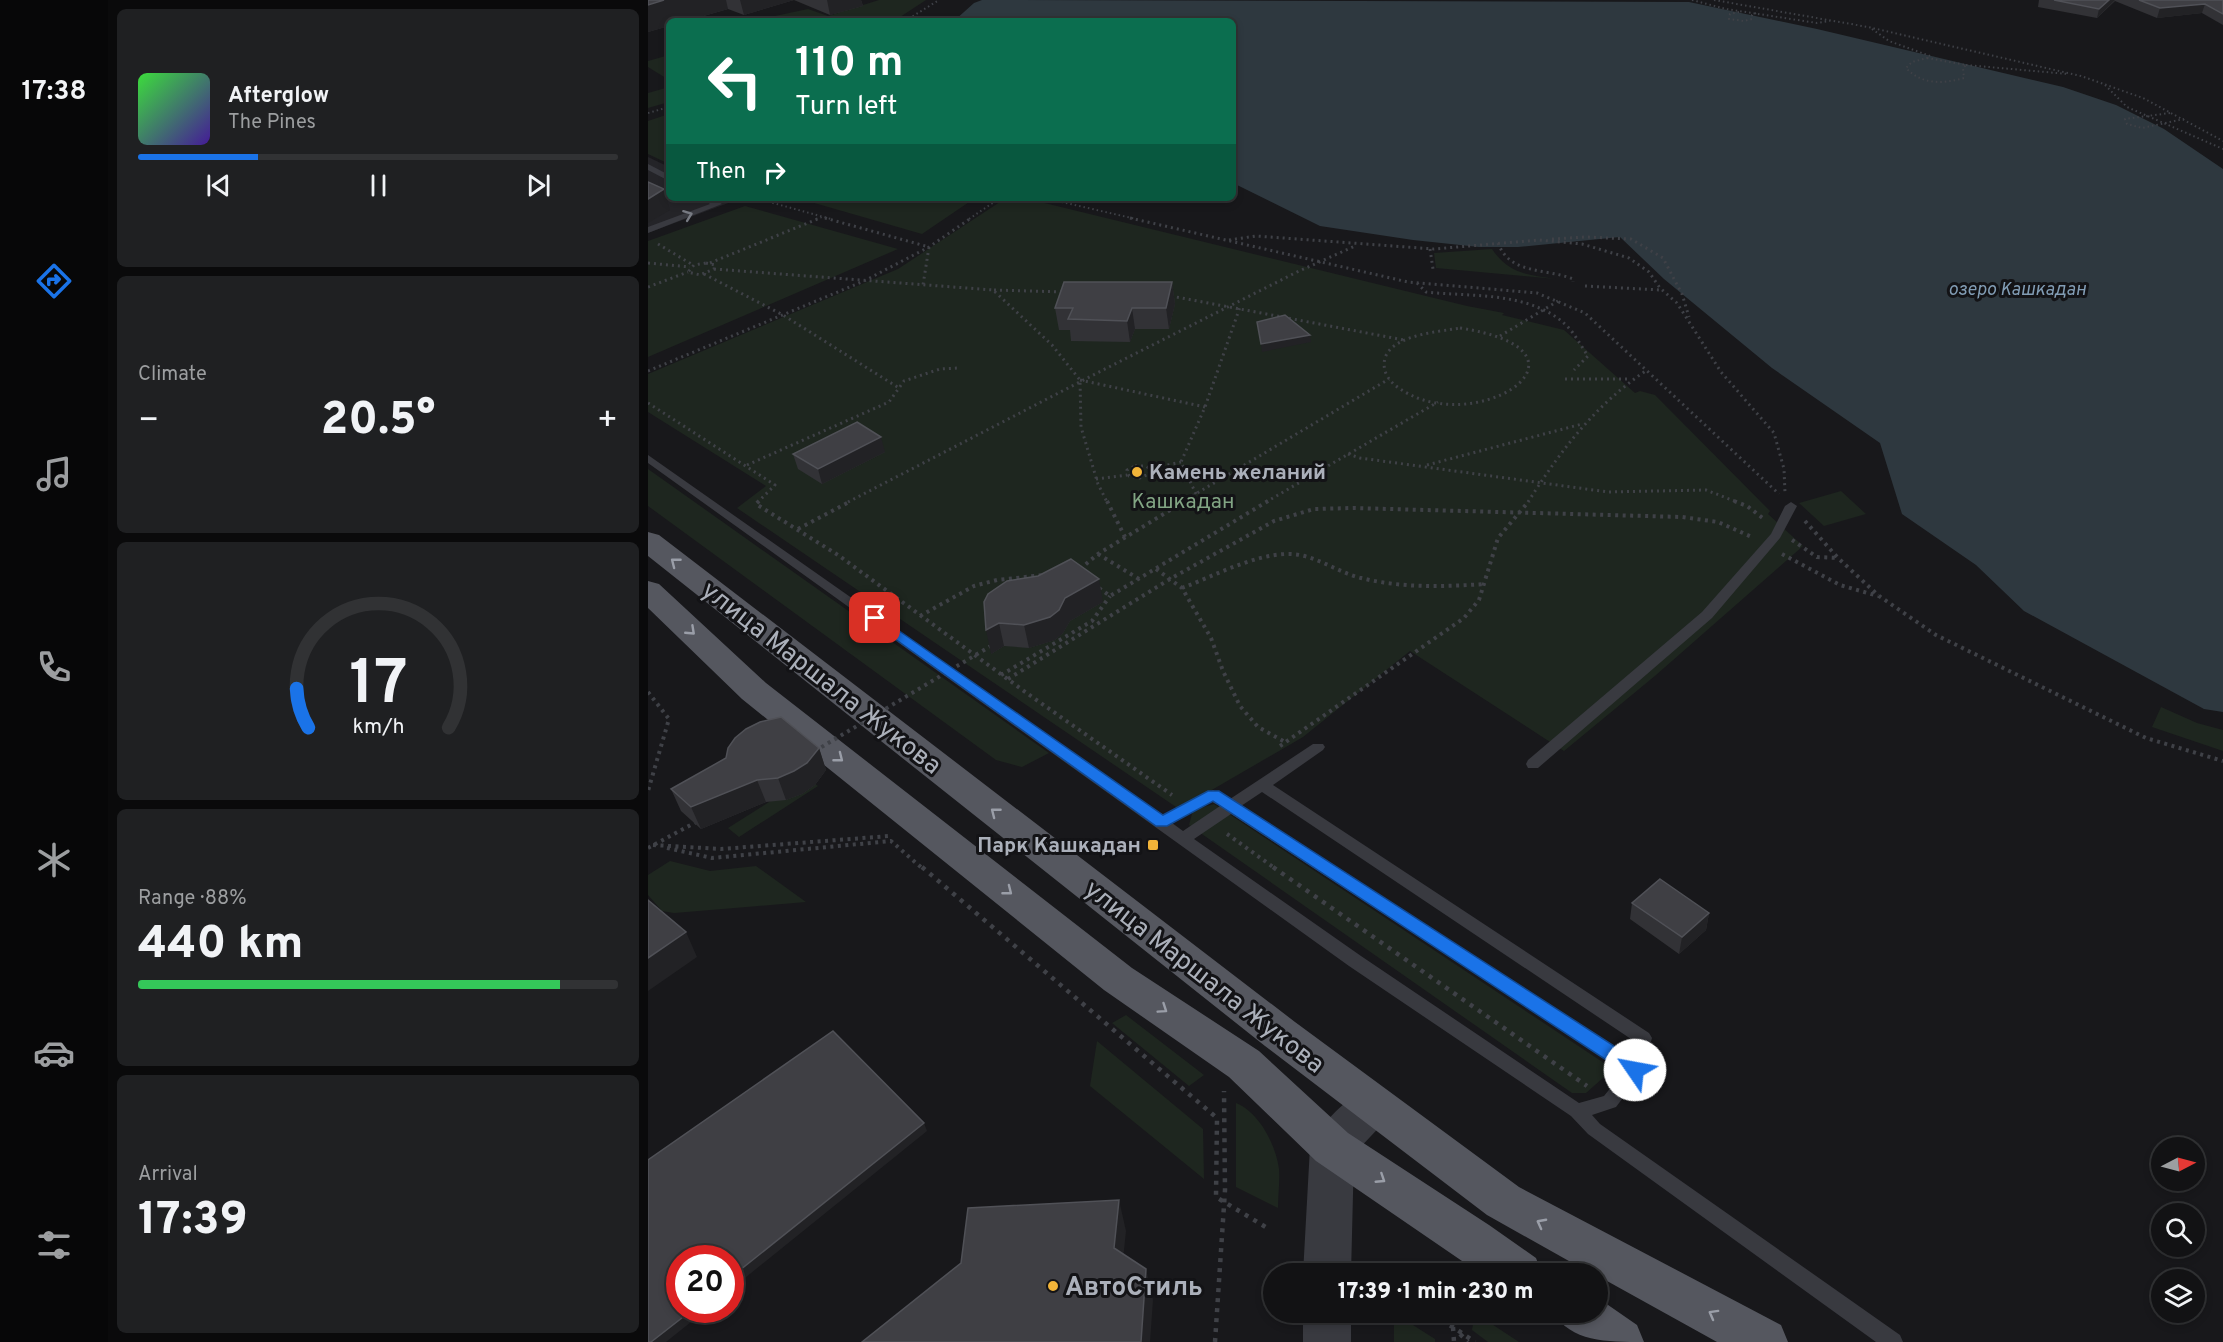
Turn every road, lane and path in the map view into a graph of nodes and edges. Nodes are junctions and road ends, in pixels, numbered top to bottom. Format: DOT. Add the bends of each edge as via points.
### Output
graph roads {
  1 [pos="939,0"];
  2 [pos="1692,0"];
  3 [pos="1714,0"];
  4 [pos="1748,7"];
  5 [pos="1762,10"];
  6 [pos="1741,11"];
  7 [pos="1755,13"];
  8 [pos="910,18"];
  9 [pos="1837,20"];
  10 [pos="1868,27"];
  11 [pos="1937,58"];
  12 [pos="1966,65"];
  13 [pos="2081,76"];
  14 [pos="2102,82"];
  15 [pos="666,108"];
  16 [pos="648,113"];
  17 [pos="2172,113"];
  18 [pos="2147,116"];
  19 [pos="2184,119"];
  20 [pos="2160,123"];
  21 [pos="2223,141"];
  22 [pos="2223,149"];
  23 [pos="648,167"];
  24 [pos="666,176"];
  25 [pos="712,201"];
  26 [pos="766,201"];
  27 [pos="996,201"];
  28 [pos="1057,201"];
  29 [pos="822,217"];
  30 [pos="648,230"];
  31 [pos="1226,240"];
  32 [pos="1539,240"];
  33 [pos="1498,243"];
  34 [pos="657,244"];
  35 [pos="1358,244"];
  36 [pos="929,247"];
  37 [pos="1430,249"];
  38 [pos="1316,261"];
  39 [pos="648,263"];
  40 [pos="710,263"];
  41 [pos="692,266"];
  42 [pos="714,269"];
  43 [pos="1433,269"];
  44 [pos="688,272"];
  45 [pos="704,274"];
  46 [pos="864,281"];
  47 [pos="1573,282"];
  48 [pos="1416,283"];
  49 [pos="923,285"];
  50 [pos="648,286"];
  51 [pos="1585,286"];
  52 [pos="993,290"];
  53 [pos="1662,290"];
  54 [pos="1072,292"];
  55 [pos="1163,296"];
  56 [pos="1559,300"];
  57 [pos="1232,306"];
  58 [pos="1240,307"];
  59 [pos="1544,310"];
  60 [pos="783,315"];
  61 [pos="1690,321"];
  62 [pos="1500,336"];
  63 [pos="1404,340"];
  64 [pos="958,368"];
  65 [pos="1574,370"];
  66 [pos="1647,370"];
  67 [pos="648,371"];
  68 [pos="1389,379"];
  69 [pos="1565,379"];
  70 [pos="1632,379"];
  71 [pos="1080,380"];
  72 [pos="899,388"];
  73 [pos="1438,402"];
  74 [pos="648,403"];
  75 [pos="1205,407"];
  76 [pos="1583,424"];
  77 [pos="1347,454"];
  78 [pos="648,458"];
  79 [pos="1181,462"];
  80 [pos="746,466"];
  81 [pos="1425,466"];
  82 [pos="1150,469"];
  83 [pos="1127,475"];
  84 [pos="1096,479"];
  85 [pos="1540,481"];
  86 [pos="1196,494"];
  87 [pos="1788,503"];
  88 [pos="1519,513"];
  89 [pos="1778,529"];
  90 [pos="797,530"];
  91 [pos="1125,537"];
  92 [pos="648,541"];
  93 [pos="1767,546"];
  94 [pos="1098,554"];
  95 [pos="1838,558"];
  96 [pos="1156,569"];
  97 [pos="1075,572"];
  98 [pos="1054,574"];
  99 [pos="1139,579"];
  100 [pos="1170,579"];
  101 [pos="1484,584"];
  102 [pos="1094,585"];
  103 [pos="1182,588"];
  104 [pos="648,591"];
  105 [pos="1110,596"];
  106 [pos="1879,596"];
  107 [pos="919,616"];
  108 [pos="1000,640"];
  109 [pos="1001,675"];
  110 [pos="1007,680"];
  111 [pos="648,692"];
  112 [pos="1285,742"];
  113 [pos="1318,747"];
  114 [pos="1276,749"];
  115 [pos="806,757"];
  116 [pos="2223,761"];
  117 [pos="1533,764"];
  118 [pos="1262,785"];
  119 [pos="648,791"];
  120 [pos="1231,806"];
  121 [pos="1190,807"];
  122 [pos="704,818"];
  123 [pos="1209,821"];
  124 [pos="1162,822"];
  125 [pos="896,835"];
  126 [pos="1184,838"];
  127 [pos="648,839"];
  128 [pos="650,846"];
  129 [pos="1635,1070"];
  130 [pos="1224,1080"];
  131 [pos="1610,1102"];
  132 [pos="1373,1105"];
  133 [pos="1576,1111"];
  134 [pos="1332,1147"];
  135 [pos="1224,1201"];
  136 [pos="1269,1229"];
  137 [pos="1327,1263"];
  138 [pos="1504,1263"];
  139 [pos="1327,1323"];
  140 [pos="1445,1323"];
  141 [pos="1593,1323"];
  142 [pos="1453,1327"];
  143 [pos="1215,1342"];
  144 [pos="1327,1342"];
  145 [pos="1454,1342"];
  146 [pos="1468,1342"];
  147 [pos="1476,1342"];
  148 [pos="1620,1342"];
  149 [pos="1764,1342"];
  150 [pos="1893,1342"];
  1 -- 8 [label="path"];
  2 -- 6 [label="path"];
  3 -- 4 [label="path"];
  4 -- 5 [label="path"];
  4 -- 6 [label="path"];
  5 -- 7 [label="path"];
  5 -- 9 [label="path"];
  6 -- 7 [label="path"];
  6 -- 7 [label="path" via="1730,14 1729,19 1744,21 1752,19"];
  7 -- 9 [label="path" via="1817,23"];
  9 -- 10 [label="path"];
  10 -- 11 [label="path" via="1889,41"];
  10 -- 13 [label="path"];
  11 -- 12 [label="path"];
  11 -- 12 [label="path" via="1916,60 1906,69 1919,79 1942,82 1964,78"];
  12 -- 13 [label="path"];
  13 -- 14 [label="path"];
  14 -- 17 [label="path"];
  14 -- 18 [label="path" via="2127,107"];
  15 -- 16 [label="path"];
  17 -- 18 [label="path"];
  17 -- 19 [label="path"];
  18 -- 20 [label="path"];
  18 -- 20 [label="path" via="2125,119 2127,124 2142,128"];
  19 -- 20 [label="path"];
  19 -- 21 [label="path"];
  20 -- 22 [label="path"];
  23 -- 24 [label="lane"];
  30 -- 25 [label="lane, one-way" via="717,204"];
  26 -- 29 [label="path"];
  27 -- 36 [label="path"];
  28 -- 31 [label="path"];
  29 -- 36 [label="path"];
  29 -- 40 [label="path"];
  31 -- 35 [label="path" via="1256,236"];
  31 -- 38 [label="path"];
  32 -- 33 [label="path"];
  32 -- 53 [label="path" via="1582,244 1629,258 1649,272"];
  32 -- 61 [label="path" via="1630,239 1663,258 1682,294"];
  33 -- 37 [label="path"];
  33 -- 47 [label="path" via="1504,257 1515,265 1563,273"];
  34 -- 41 [label="path"];
  35 -- 37 [label="path"];
  35 -- 38 [label="path"];
  36 -- 46 [label="path"];
  36 -- 49 [label="path"];
  37 -- 43 [label="path"];
  38 -- 48 [label="path"];
  38 -- 57 [label="path"];
  39 -- 41 [label="path"];
  40 -- 41 [label="path"];
  40 -- 42 [label="path" via="715,265"];
  41 -- 44 [label="path"];
  42 -- 45 [label="path"];
  42 -- 46 [label="path"];
  44 -- 45 [label="path"];
  44 -- 50 [label="path"];
  45 -- 60 [label="path"];
  46 -- 49 [label="path"];
  46 -- 60 [label="path"];
  48 -- 56 [label="path" via="1537,293"];
  48 -- 59 [label="path" via="1426,292 1513,300"];
  49 -- 52 [label="path"];
  51 -- 53 [label="path"];
  52 -- 54 [label="path"];
  52 -- 71 [label="path" via="1052,345"];
  53 -- 61 [label="path"];
  55 -- 57 [label="path"];
  56 -- 59 [label="path"];
  56 -- 66 [label="path" via="1586,313"];
  57 -- 58 [label="path"];
  57 -- 71 [label="path"];
  58 -- 63 [label="path"];
  58 -- 75 [label="path"];
  59 -- 62 [label="path"];
  59 -- 65 [label="path" via="1566,325 1588,356"];
  60 -- 67 [label="path"];
  60 -- 72 [label="path"];
  61 -- 87 [label="path" via="1721,372 1774,433"];
  62 -- 63 [label="path" via="1460,328 1421,333"];
  62 -- 73 [label="path" via="1525,354 1529,365 1527,377 1502,396 1460,404"];
  63 -- 68 [label="path" via="1386,358 1384,369"];
  64 -- 72 [label="path" via="940,369 904,381"];
  66 -- 70 [label="path"];
  66 -- 87 [label="path"];
  68 -- 73 [label="path" via="1408,393"];
  68 -- 86 [label="path"];
  69 -- 70 [label="path"];
  70 -- 76 [label="path"];
  71 -- 75 [label="path"];
  71 -- 84 [label="path" via="1081,427"];
  71 -- 90 [label="path"];
  72 -- 80 [label="path" via="890,402"];
  73 -- 77 [label="path"];
  74 -- 80 [label="path"];
  75 -- 79 [label="path"];
  76 -- 81 [label="path"];
  76 -- 85 [label="path"];
  77 -- 81 [label="path"];
  77 -- 96 [label="path"];
  78 -- 124 [label="lane"];
  79 -- 82 [label="path"];
  79 -- 86 [label="path"];
  80 -- 90 [label="path" via="775,484 756,504"];
  81 -- 85 [label="path"];
  82 -- 83 [label="path" via="1149,474 1140,478"];
  82 -- 83 [label="path" via="1135,466 1127,470"];
  83 -- 84 [label="path"];
  84 -- 91 [label="path"];
  85 -- 88 [label="path"];
  85 -- 89 [label="path" via="1634,494 1707,490 1747,506"];
  86 -- 91 [label="path"];
  87 -- 89 [label="lane"];
  87 -- 95 [label="path"];
  88 -- 93 [label="path" via="1708,519 1739,529"];
  88 -- 100 [label="path" via="1314,509 1274,521"];
  88 -- 101 [label="path" via="1500,535"];
  89 -- 93 [label="lane"];
  89 -- 95 [label="path" via="1817,557"];
  90 -- 107 [label="path" via="838,555"];
  91 -- 94 [label="path"];
  132 -- 92 [label="main road, улица Маршала Жукова, one-way"];
  93 -- 106 [label="path" via="1855,593"];
  93 -- 117 [label="lane" via="1707,615"];
  94 -- 97 [label="path"];
  94 -- 99 [label="path"];
  95 -- 106 [label="path"];
  96 -- 99 [label="path"];
  96 -- 100 [label="path"];
  98 -- 107 [label="path" via="974,586"];
  99 -- 105 [label="path"];
  100 -- 103 [label="path"];
  100 -- 110 [label="path"];
  101 -- 103 [label="path" via="1407,586 1359,578 1287,554"];
  101 -- 112 [label="path" via="1478,602 1464,618"];
  102 -- 105 [label="path"];
  103 -- 112 [label="path" via="1211,638 1240,706 1258,727"];
  104 -- 134 [label="main road, улица Маршала Жукова, one-way" via="754,691 1118,979 1244,1064"];
  105 -- 109 [label="path" via="1092,621"];
  106 -- 116 [label="path" via="1936,634 2146,738"];
  107 -- 109 [label="path"];
  108 -- 115 [label="path, bridge"];
  109 -- 110 [label="path"];
  110 -- 121 [label="path"];
  111 -- 119 [label="path" via="669,719"];
  112 -- 114 [label="path"];
  113 -- 118 [label="lane"];
  118 -- 120 [label="lane"];
  118 -- 129 [label="lane" via="1643,1038"];
  120 -- 121 [label="lane" via="1213,795"];
  120 -- 123 [label="lane"];
  120 -- 129 [label="lane"];
  121 -- 124 [label="lane"];
  122 -- 128 [label="path"];
  123 -- 126 [label="lane"];
  123 -- 131 [label="path"];
  124 -- 126 [label="lane"];
  125 -- 128 [label="path" via="721,849"];
  126 -- 133 [label="lane" via="1355,961"];
  127 -- 128 [label="path"];
  128 -- 135 [label="path" via="712,858 891,841 1217,1118 1216,1197"];
  129 -- 131 [label="lane"];
  130 -- 135 [label="path"];
  131 -- 133 [label="lane"];
  132 -- 134 [label="street"];
  149 -- 132 [label="main road, улица Маршала Жукова, one-way" via="1517,1210"];
  133 -- 150 [label="lane" via="1594,1129"];
  134 -- 137 [label="street"];
  134 -- 138 [label="main road, улица Маршала Жукова, one-way"];
  135 -- 136 [label="path"];
  135 -- 143 [label="path"];
  139 -- 144 [label="street"];
  140 -- 142 [label="path"];
  141 -- 148 [label="main road"];
  142 -- 145 [label="path"];
  142 -- 146 [label="path"];
  142 -- 147 [label="path"];
}
